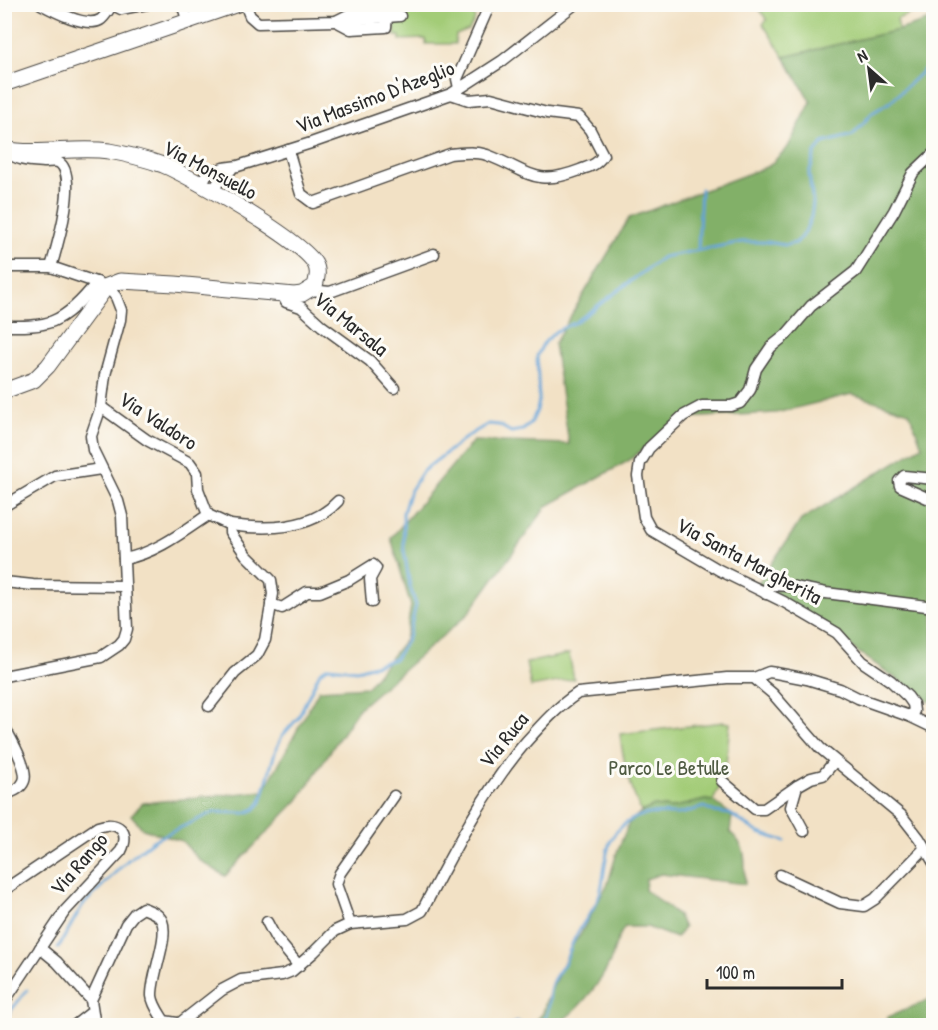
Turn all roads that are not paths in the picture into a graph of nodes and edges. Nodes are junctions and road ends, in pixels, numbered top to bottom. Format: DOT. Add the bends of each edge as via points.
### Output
graph roads {
  1 [pos="41,4"];
  2 [pos="147,4"];
  3 [pos="180,4"];
  4 [pos="238,4"];
  5 [pos="245,4"];
  6 [pos="490,4"];
  7 [pos="576,4"];
  8 [pos="111,5"];
  9 [pos="400,16"];
  10 [pos="387,17"];
  11 [pos="336,21"];
  12 [pos="188,22"];
  13 [pos="4,84"];
  14 [pos="455,91"];
  15 [pos="4,150"];
  16 [pos="288,150"];
  17 [pos="933,153"];
  18 [pos="238,166"];
  19 [pos="197,183"];
  20 [pos="212,192"];
  21 [pos="434,254"];
  22 [pos="4,267"];
  23 [pos="47,267"];
  24 [pos="102,284"];
  25 [pos="310,290"];
  26 [pos="282,294"];
  27 [pos="4,326"];
  28 [pos="394,388"];
  29 [pos="4,392"];
  30 [pos="101,407"];
  31 [pos="101,469"];
  32 [pos="933,479"];
  33 [pos="338,501"];
  34 [pos="933,501"];
  35 [pos="4,506"];
  36 [pos="208,515"];
  37 [pos="230,525"];
  38 [pos="124,559"];
  39 [pos="4,582"];
  40 [pos="123,586"];
  41 [pos="766,594"];
  42 [pos="372,602"];
  43 [pos="271,604"];
  44 [pos="933,607"];
  45 [pos="4,676"];
  46 [pos="754,678"];
  47 [pos="209,706"];
  48 [pos="909,716"];
  49 [pos="4,726"];
  50 [pos="933,728"];
  51 [pos="835,761"];
  52 [pos="722,781"];
  53 [pos="797,786"];
  54 [pos="4,795"];
  55 [pos="394,796"];
  56 [pos="804,831"];
  57 [pos="925,848"];
  58 [pos="933,863"];
  59 [pos="780,875"];
  60 [pos="4,890"];
  61 [pos="267,922"];
  62 [pos="350,924"];
  63 [pos="40,948"];
  64 [pos="299,966"];
  65 [pos="91,1000"];
  66 [pos="4,1002"];
  67 [pos="95,1021"];
  68 [pos="177,1024"];
  69 [pos="74,1026"];
  1 -- 8 [label="street" via="58,14 91,23 103,18"];
  2 -- 8 [label="street" via="121,9"];
  3 -- 12 [label="street"];
  4 -- 12 [label="main road"];
  5 -- 11 [label="street" via="258,23"];
  6 -- 14 [label="street"];
  7 -- 14 [label="street, Via Massimo D'Azeglio" via="502,61"];
  9 -- 10 [label="street"];
  10 -- 11 [label="street" via="383,8 352,13"];
  10 -- 11 [label="street" via="386,27 351,28"];
  12 -- 13 [label="main road"];
  14 -- 16 [label="street, Via Massimo D'Azeglio"];
  14 -- 16 [label="street" via="469,100 492,98 579,117 603,155 598,163 543,179 486,155 450,154 313,203 301,194"];
  15 -- 19 [label="main road, Via Monsuello" via="109,151 162,165"];
  15 -- 23 [label="street" via="16,159 58,162 63,167 67,193 64,215"];
  16 -- 18 [label="street, Via Massimo D'Azeglio"];
  17 -- 41 [label="street, Via Santa Margherita" via="913,173 856,271 811,306 771,347 740,403 702,406 683,416 649,448 640,463 639,490 651,530"];
  18 -- 19 [label="street, Via Massimo D'Azeglio" via="210,173"];
  18 -- 20 [label="street, Via Massimo D'Azeglio" via="223,175"];
  19 -- 20 [label="main road, Via Monsuello"];
  20 -- 25 [label="main road, Via Monsuello" via="308,254 318,274"];
  21 -- 25 [label="street" via="330,292"];
  22 -- 23 [label="street"];
  23 -- 24 [label="street"];
  24 -- 26 [label="main road" via="131,281"];
  24 -- 27 [label="street" via="53,321"];
  24 -- 29 [label="main road" via="48,366 34,380"];
  24 -- 30 [label="street" via="116,297 121,310"];
  25 -- 26 [label="main road"];
  26 -- 28 [label="street, Via Marsala" via="286,302 301,307 370,362"];
  30 -- 31 [label="street" via="91,435"];
  30 -- 36 [label="street, Via Valdoro" via="147,440 190,463 197,473 198,489"];
  31 -- 35 [label="street" via="55,476"];
  31 -- 38 [label="street" via="122,516"];
  32 -- 34 [label="street" via="909,475 899,481 900,486"];
  33 -- 37 [label="street" via="314,520 273,527"];
  36 -- 37 [label="street"];
  36 -- 38 [label="street" via="156,547"];
  37 -- 43 [label="street" via="230,532 246,555 271,580"];
  38 -- 40 [label="street"];
  39 -- 40 [label="street"];
  40 -- 45 [label="street" via="126,629 124,639 111,652"];
  41 -- 44 [label="street" via="771,585 789,586"];
  41 -- 48 [label="street, Via Santa Margherita" via="837,633 863,663 908,697 914,711"];
  42 -- 43 [label="street" via="370,579 374,565 320,592 307,592 282,608"];
  43 -- 47 [label="street" via="265,640 257,655 235,673"];
  46 -- 48 [label="street, Via Ruca" via="769,672 807,680"];
  46 -- 51 [label="street"];
  46 -- 62 [label="street, Via Ruca" via="578,693 562,703 508,764 478,806 422,911 407,919"];
  48 -- 50 [label="street"];
  49 -- 54 [label="street" via="25,772 21,787"];
  51 -- 53 [label="street" via="824,775"];
  51 -- 57 [label="street" via="901,815"];
  52 -- 53 [label="street" via="755,809 764,809"];
  53 -- 56 [label="street" via="791,807"];
  55 -- 62 [label="street" via="336,884"];
  57 -- 58 [label="street"];
  57 -- 59 [label="street" via="864,906 840,903"];
  60 -- 63 [label="street, Via Rango" via="98,827 117,825 123,833 125,843 121,851 65,910"];
  61 -- 64 [label="street"];
  62 -- 64 [label="street, Via Ruca" via="336,931"];
  63 -- 65 [label="street"];
  63 -- 66 [label="street"];
  64 -- 68 [label="street, Via Ruca" via="282,975 241,980"];
  65 -- 67 [label="street"];
  65 -- 68 [label="street" via="126,924 143,908 162,920 164,932 152,996 164,1021"];
  67 -- 69 [label="street"];
}
